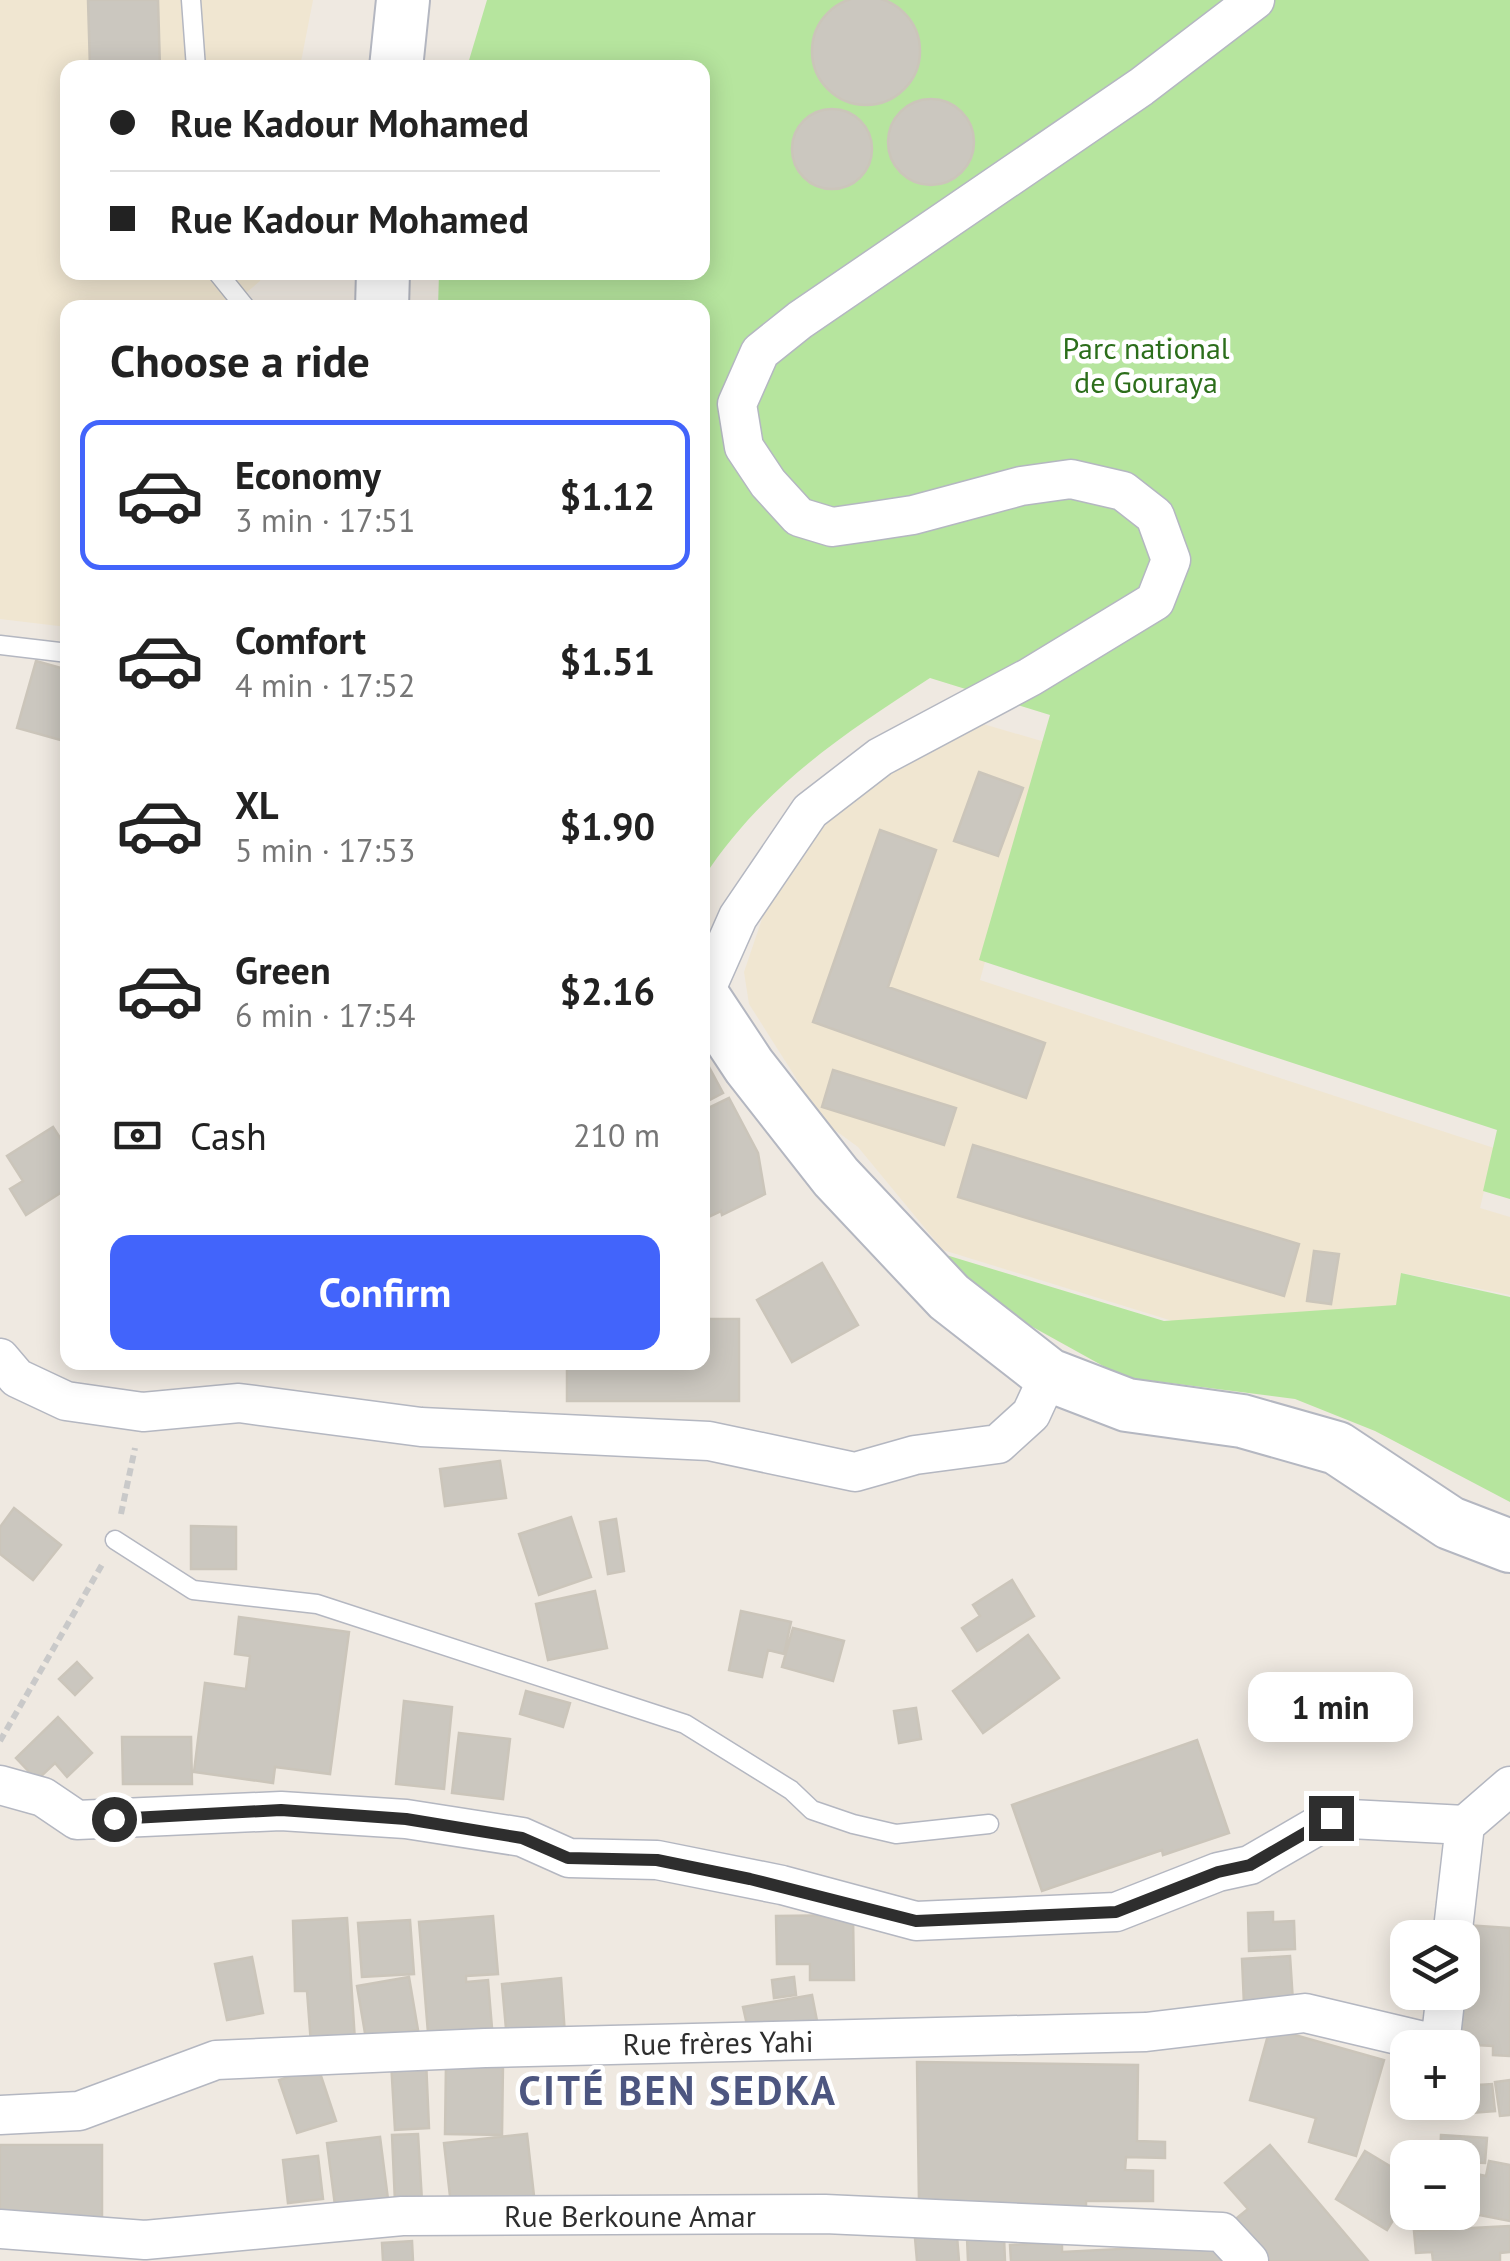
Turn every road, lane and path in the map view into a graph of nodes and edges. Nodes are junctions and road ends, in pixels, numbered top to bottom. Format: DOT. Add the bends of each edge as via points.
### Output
graph roads {
  1 [pos="191,0"];
  2 [pos="403,0"];
  3 [pos="1255,0"];
  4 [pos="195,60"];
  5 [pos="397,60"];
  6 [pos="224,280"];
  7 [pos="240,300"];
  8 [pos="0,645"];
  9 [pos="60,652"];
  10 [pos="710,979"];
  11 [pos="710,1006"];
  12 [pos="0,1358"];
  13 [pos="1049,1375"];
  14 [pos="143,1412"];
  15 [pos="115,1540"];
  16 [pos="1510,1546"];
  17 [pos="0,1741"];
  18 [pos="0,1785"];
  19 [pos="1510,1786"];
  20 [pos="989,1824"];
  21 [pos="1465,1825"];
  22 [pos="1454,1920"];
  23 [pos="1390,2033"];
  24 [pos="0,2115"];
  25 [pos="0,2229"];
  26 [pos="1249,2261"];
  1 -- 4 [label="lane"];
  2 -- 5 [label="main road"];
  3 -- 10 [label="street" via="760,352 737,404 744,448 799,517 832,527 1072,478 1123,492 1155,516 1171,560 1156,601 880,757 810,812 738,917"];
  6 -- 7 [label="lane"];
  8 -- 9 [label="lane"];
  11 -- 13 [label="main road" via="836,1177 949,1298"];
  12 -- 14 [label="street" via="17,1378 66,1401"];
  13 -- 14 [label="street" via="1031,1414 998,1444 915,1455 855,1472 709,1441 421,1426 239,1403"];
  13 -- 16 [label="main road" via="1127,1404 1242,1422 1337,1448 1450,1523"];
  14 -- 15 [label="path"];
  15 -- 17 [label="path"];
  15 -- 20 [label="lane" via="193,1590 317,1604 685,1724 812,1810 853,1824 896,1834"];
  18 -- 21 [label="street" via="43,1797 77,1820 281,1810 406,1819 522,1838 568,1858 692,1867 916,1921 1116,1912 1250,1865 1331,1818"];
  19 -- 21 [label="street"];
  21 -- 22 [label="street"];
  23 -- 24 [label="street, Rue frères Yahi" via="1305,2013 1146,2032 216,2060 79,2111"];
  25 -- 26 [label="street, Rue Berkoune Amar" via="145,2240 402,2216 825,2214 1222,2232"];
}
